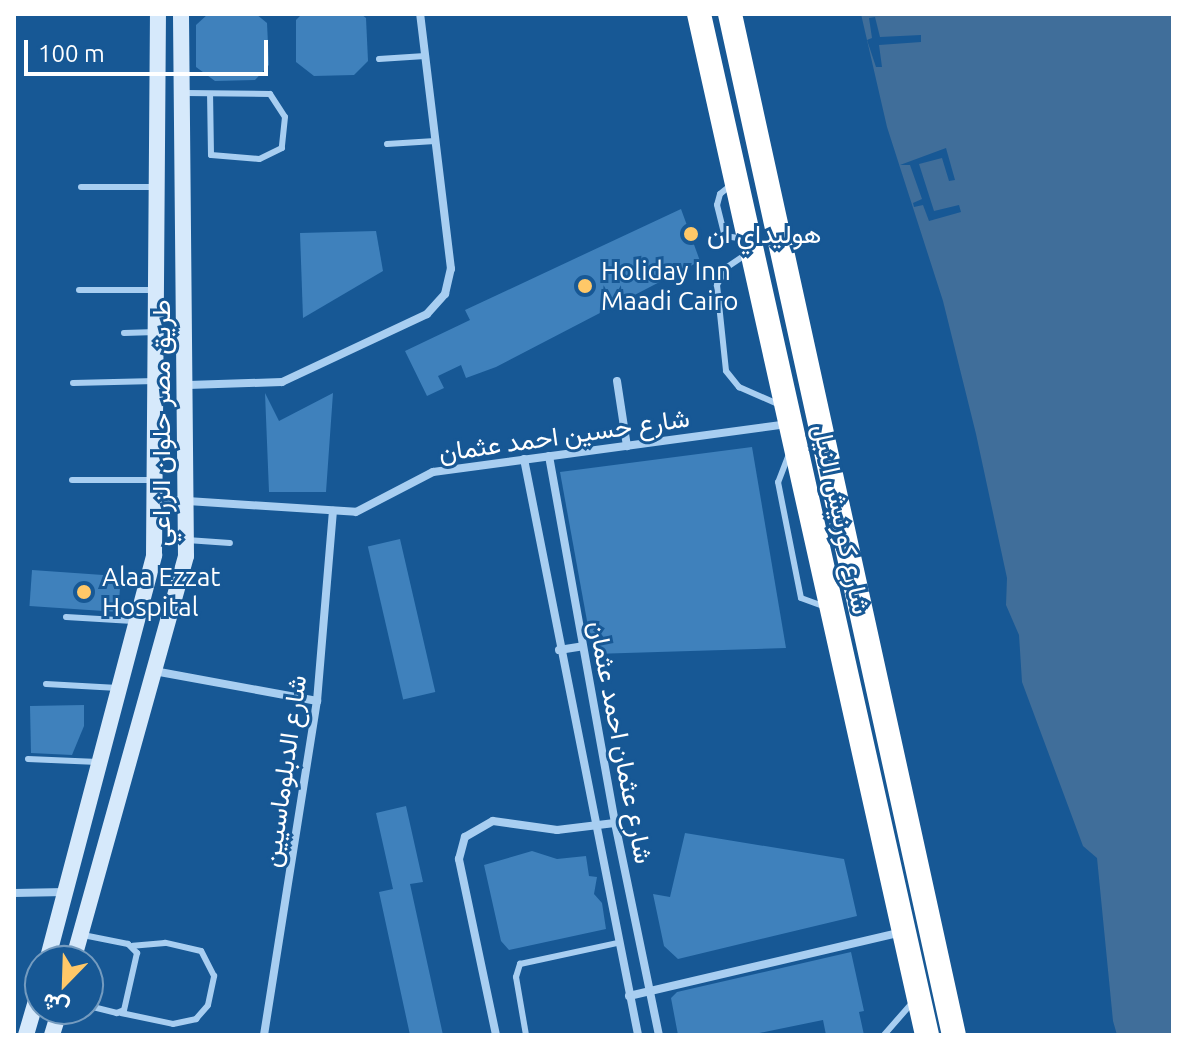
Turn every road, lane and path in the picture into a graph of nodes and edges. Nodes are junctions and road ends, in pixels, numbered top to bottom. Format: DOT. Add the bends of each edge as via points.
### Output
graph roads {
  1 [pos="158,14"];
  2 [pos="181,14"];
  3 [pos="420,14"];
  4 [pos="699,14"];
  5 [pos="730,14"];
  6 [pos="425,56"];
  7 [pos="379,59"];
  8 [pos="181,93"];
  9 [pos="210,94"];
  10 [pos="435,141"];
  11 [pos="387,144"];
  12 [pos="81,187"];
  13 [pos="160,187"];
  14 [pos="752,244"];
  15 [pos="79,290"];
  16 [pos="159,290"];
  17 [pos="159,332"];
  18 [pos="124,333"];
  19 [pos="159,381"];
  20 [pos="617,381"];
  21 [pos="73,383"];
  22 [pos="188,385"];
  23 [pos="794,425"];
  24 [pos="627,446"];
  25 [pos="549,456"];
  26 [pos="524,459"];
  27 [pos="72,480"];
  28 [pos="157,480"];
  29 [pos="157,499"];
  30 [pos="187,501"];
  31 [pos="333,511"];
  32 [pos="187,540"];
  33 [pos="230,543"];
  34 [pos="66,617"];
  35 [pos="140,621"];
  36 [pos="583,646"];
  37 [pos="559,650"];
  38 [pos="154,671"];
  39 [pos="46,684"];
  40 [pos="121,688"];
  41 [pos="317,701"];
  42 [pos="28,759"];
  43 [pos="101,762"];
  44 [pos="615,823"];
  45 [pos="593,827"];
  46 [pos="65,892"];
  47 [pos="14,893"];
  48 [pos="903,931"];
  49 [pos="80,934"];
  50 [pos="617,943"];
  51 [pos="51,945"];
  52 [pos="77,945"];
  53 [pos="133,946"];
  54 [pos="650,991"];
  55 [pos="918,994"];
  56 [pos="629,996"];
  57 [pos="104,1009"];
  58 [pos="121,1013"];
  59 [pos="264,1035"];
  60 [pos="496,1035"];
  61 [pos="526,1035"];
  62 [pos="638,1035"];
  63 [pos="659,1035"];
  64 [pos="884,1035"];
  65 [pos="927,1035"];
  66 [pos="954,1035"];
  1 -- 13 [label="main road, طريق مصر حلوان الزراعي"];
  2 -- 8 [label="main road, طريق مصر حلوان الزراعي"];
  3 -- 6 [label="street"];
  4 -- 14 [label="highway, شارع كورنيش النيل"];
  5 -- 66 [label="highway, شارع كورنيش النيل"];
  6 -- 7 [label="lane"];
  6 -- 10 [label="street"];
  8 -- 9 [label="lane"];
  8 -- 22 [label="main road, طريق مصر حلوان الزراعي"];
  9 -- 9 [label="lane" via="270,94 285,117 282,148 259,159 211,155"];
  10 -- 11 [label="lane"];
  10 -- 22 [label="street" via="451,269 437,305 282,382"];
  12 -- 13 [label="lane"];
  13 -- 16 [label="main road, طريق مصر حلوان الزراعي"];
  14 -- 23 [label="highway, شارع كورنيش النيل"];
  14 -- 23 [label="lane" via="727,267 717,285 726,371 739,387"];
  15 -- 16 [label="lane"];
  16 -- 17 [label="main road, طريق مصر حلوان الزراعي"];
  17 -- 18 [label="lane"];
  17 -- 19 [label="main road, طريق مصر حلوان الزراعي"];
  19 -- 21 [label="lane"];
  19 -- 28 [label="main road, طريق مصر حلوان الزراعي"];
  20 -- 24 [label="street"];
  22 -- 30 [label="main road, طريق مصر حلوان الزراعي"];
  23 -- 24 [label="street, شارع حسين احمد عثمان"];
  23 -- 48 [label="highway, شارع كورنيش النيل"];
  24 -- 25 [label="street, شارع حسين احمد عثمان"];
  25 -- 26 [label="street, شارع حسين احمد عثمان"];
  25 -- 36 [label="street, شارع عثمان احمد عثمان"];
  26 -- 31 [label="street, شارع حسين احمد عثمان" via="433,472 405,483 365,510"];
  26 -- 37 [label="street, شارع عثمان احمد عثمان"];
  27 -- 28 [label="lane"];
  28 -- 29 [label="main road, طريق مصر حلوان الزراعي"];
  29 -- 30 [label="street, شارع حسين احمد عثمان"];
  29 -- 35 [label="main road, طريق مصر حلوان الزراعي" via="151,577"];
  30 -- 31 [label="street, شارع حسين احمد عثمان"];
  30 -- 32 [label="main road, طريق مصر حلوان الزراعي"];
  31 -- 41 [label="street, شارع الدبلوماسيين"];
  32 -- 33 [label="lane"];
  32 -- 38 [label="main road, طريق مصر حلوان الزراعي" via="180,586"];
  34 -- 35 [label="lane"];
  35 -- 40 [label="main road, طريق مصر حلوان الزراعي"];
  36 -- 37 [label="street"];
  36 -- 44 [label="street, شارع عثمان احمد عثمان"];
  37 -- 45 [label="street, شارع عثمان احمد عثمان"];
  38 -- 41 [label="street"];
  38 -- 49 [label="main road, طريق مصر حلوان الزراعي"];
  39 -- 40 [label="lane"];
  40 -- 43 [label="main road, طريق مصر حلوان الزراعي"];
  41 -- 59 [label="street, شارع الدبلوماسيين"];
  42 -- 43 [label="lane"];
  43 -- 46 [label="main road, طريق مصر حلوان الزراعي"];
  44 -- 45 [label="street"];
  44 -- 54 [label="street, شارع عثمان احمد عثمان"];
  45 -- 50 [label="street, شارع عثمان احمد عثمان"];
  45 -- 60 [label="street" via="557,830 493,821 465,837 459,859"];
  46 -- 47 [label="street"];
  46 -- 51 [label="main road, طريق مصر حلوان الزراعي"];
  48 -- 54 [label="street"];
  48 -- 55 [label="highway, شارع كورنيش النيل"];
  49 -- 52 [label="main road, طريق مصر حلوان الزراعي"];
  49 -- 53 [label="lane"];
  50 -- 56 [label="street, شارع عثمان احمد عثمان"];
  50 -- 61 [label="lane" via="520,964 516,977"];
  53 -- 58 [label="lane" via="137,953"];
  53 -- 58 [label="lane" via="165,943 201,951 214,976 208,1005 196,1019 173,1024"];
  54 -- 56 [label="street"];
  54 -- 63 [label="street, شارع عثمان احمد عثمان"];
  55 -- 64 [label="lane"];
  55 -- 65 [label="highway, شارع كورنيش النيل"];
  56 -- 62 [label="street, شارع عثمان احمد عثمان"];
  57 -- 58 [label="lane"];
}
